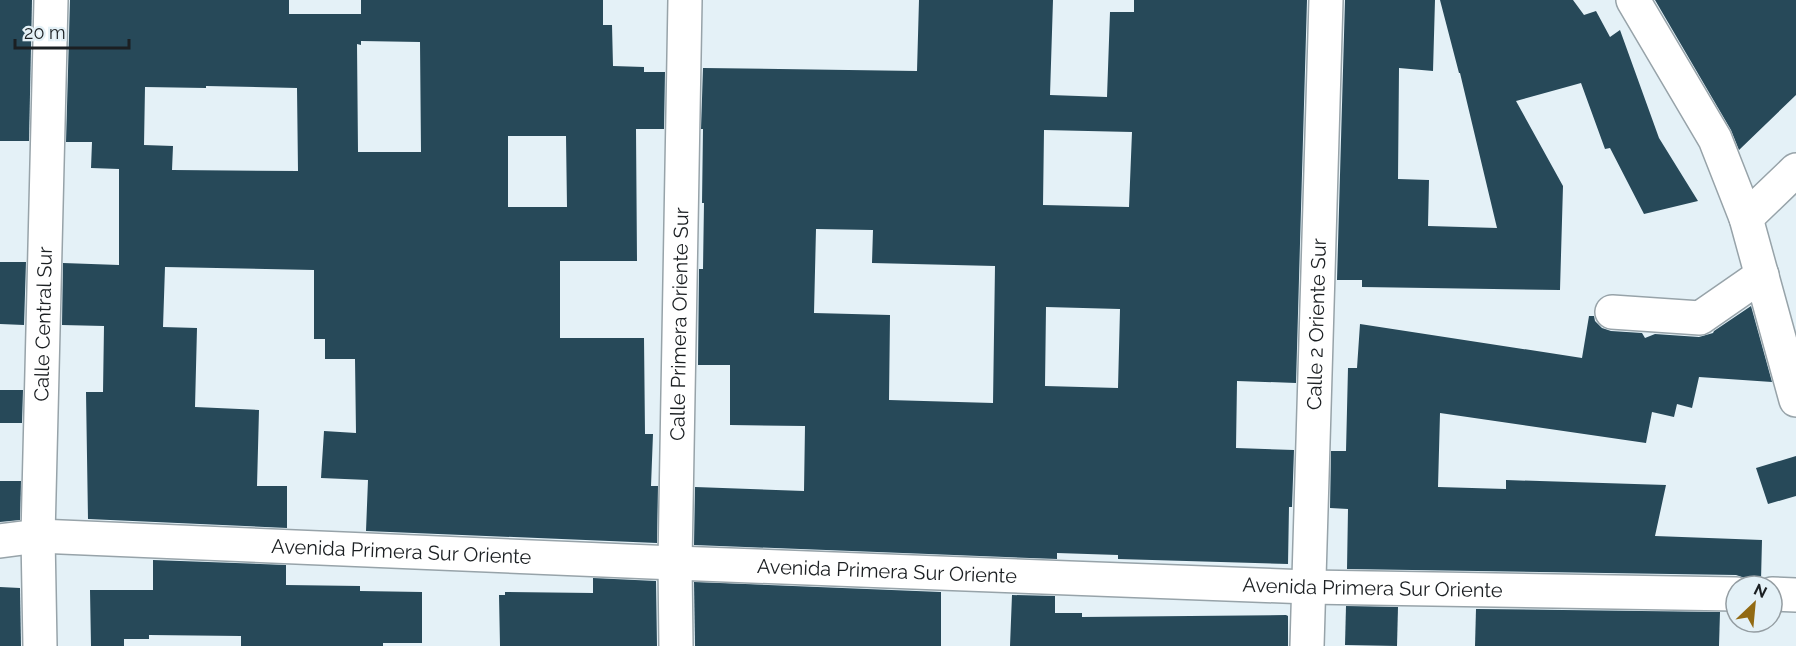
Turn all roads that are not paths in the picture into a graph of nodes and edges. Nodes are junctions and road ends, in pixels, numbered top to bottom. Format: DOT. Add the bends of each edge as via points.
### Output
graph roads {
  1 [pos="51,0"];
  2 [pos="685,0"];
  3 [pos="1326,0"];
  4 [pos="1633,0"];
  5 [pos="1796,170"];
  6 [pos="1746,218"];
  7 [pos="1762,275"];
  8 [pos="1612,312"];
  9 [pos="1796,400"];
  10 [pos="38,536"];
  11 [pos="0,541"];
  12 [pos="675,563"];
  13 [pos="1308,587"];
  14 [pos="1724,594"];
  15 [pos="40,646"];
  16 [pos="676,646"];
  17 [pos="1307,646"];
  1 -- 10 [label="street, Calle Central Sur"];
  2 -- 12 [label="street, Calle Primera Oriente Sur"];
  3 -- 13 [label="street, Calle 2 Oriente Sur"];
  4 -- 6 [label="street" via="1715,139"];
  5 -- 6 [label="street"];
  6 -- 7 [label="street"];
  7 -- 8 [label="street" via="1700,318"];
  7 -- 9 [label="street"];
  10 -- 11 [label="street, Avenida Primera Sur Oriente"];
  10 -- 12 [label="street, Avenida Primera Sur Oriente"];
  10 -- 15 [label="street, Calle Central Sur"];
  12 -- 13 [label="street, Avenida Primera Sur Oriente"];
  12 -- 16 [label="street, Calle Primera Oriente Sur"];
  13 -- 14 [label="street, Avenida Primera Sur Oriente"];
  13 -- 17 [label="street, Calle 2 Oriente Sur"];
}
